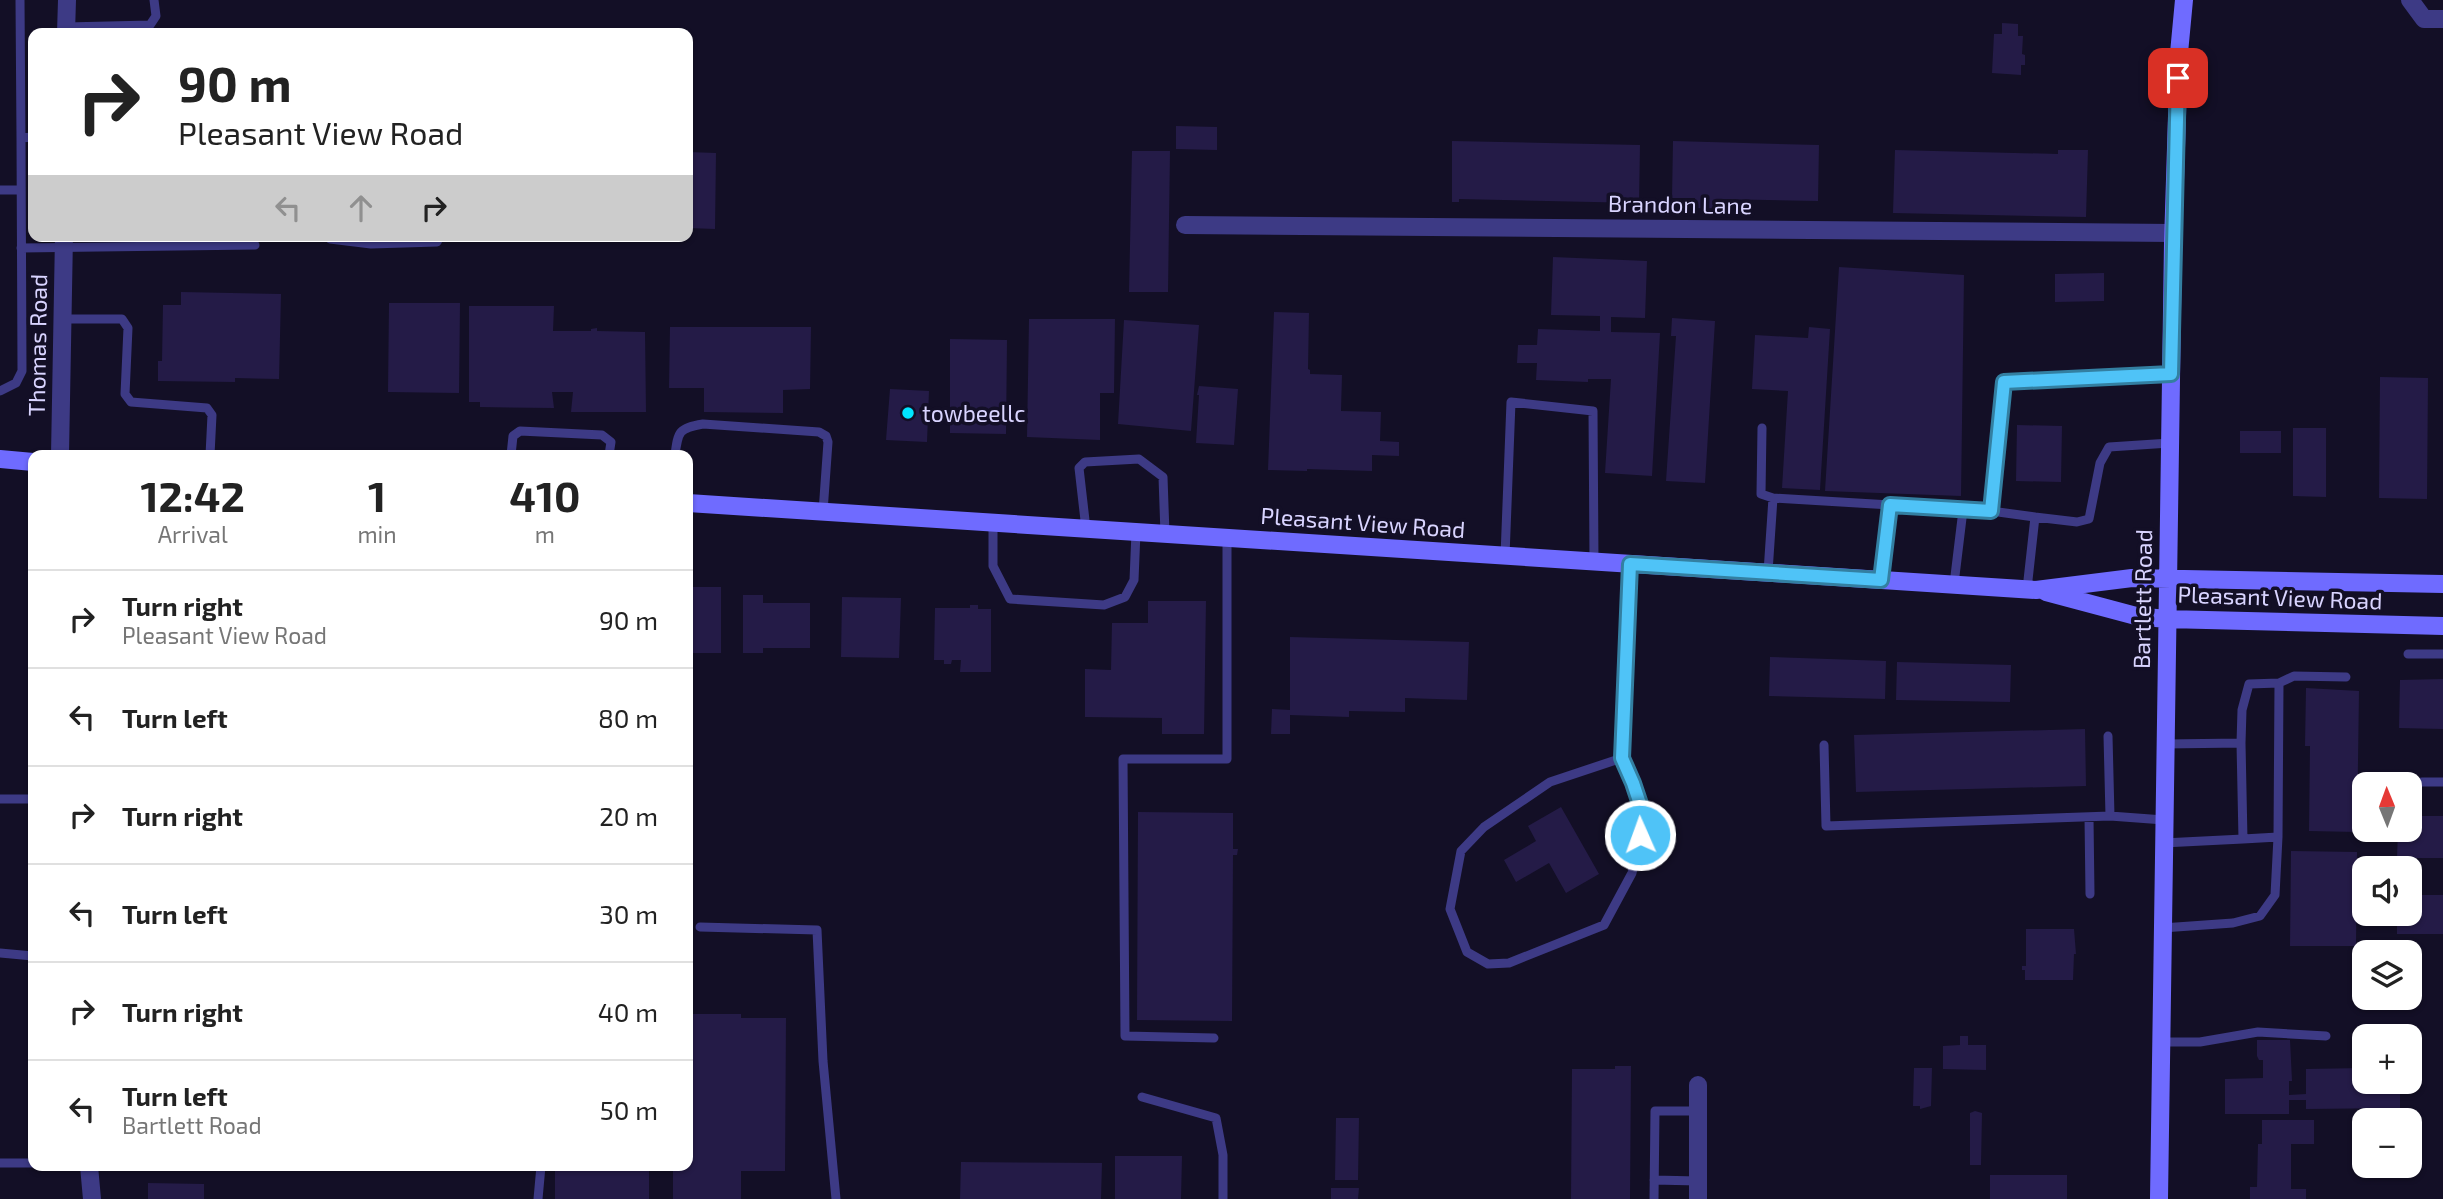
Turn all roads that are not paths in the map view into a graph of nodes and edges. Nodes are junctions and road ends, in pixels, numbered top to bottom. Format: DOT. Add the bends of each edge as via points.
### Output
graph roads {
  1 [pos="20,0"];
  2 [pos="67,0"];
  3 [pos="154,0"];
  4 [pos="2184,0"];
  5 [pos="2410,0"];
  6 [pos="2443,19"];
  7 [pos="66,28"];
  8 [pos="100,28"];
  9 [pos="28,137"];
  10 [pos="21,138"];
  11 [pos="0,190"];
  12 [pos="20,190"];
  13 [pos="1185,225"];
  14 [pos="2174,233"];
  15 [pos="63,242"];
  16 [pos="355,242"];
  17 [pos="437,242"];
  18 [pos="255,244"];
  19 [pos="21,248"];
  20 [pos="62,319"];
  21 [pos="2171,374"];
  22 [pos="0,391"];
  23 [pos="1762,428"];
  24 [pos="2169,443"];
  25 [pos="60,450"];
  26 [pos="210,450"];
  27 [pos="512,450"];
  28 [pos="610,450"];
  29 [pos="676,450"];
  30 [pos="0,459"];
  31 [pos="28,462"];
  32 [pos="1773,498"];
  33 [pos="693,503"];
  34 [pos="1890,505"];
  35 [pos="1963,510"];
  36 [pos="1991,511"];
  37 [pos="823,512"];
  38 [pos="2035,517"];
  39 [pos="993,523"];
  40 [pos="1086,529"];
  41 [pos="1136,532"];
  42 [pos="1165,534"];
  43 [pos="1227,538"];
  44 [pos="1505,556"];
  45 [pos="1594,561"];
  46 [pos="1630,564"];
  47 [pos="1768,572"];
  48 [pos="2167,579"];
  49 [pos="1881,580"];
  50 [pos="1954,584"];
  51 [pos="2443,584"];
  52 [pos="2031,589"];
  53 [pos="2166,619"];
  54 [pos="2443,626"];
  55 [pos="2408,654"];
  56 [pos="2443,654"];
  57 [pos="2346,677"];
  58 [pos="2279,683"];
  59 [pos="2108,736"];
  60 [pos="2241,743"];
  61 [pos="2165,744"];
  62 [pos="1824,745"];
  63 [pos="1622,758"];
  64 [pos="2423,782"];
  65 [pos="2443,782"];
  66 [pos="0,799"];
  67 [pos="28,799"];
  68 [pos="2110,817"];
  69 [pos="2089,818"];
  70 [pos="2164,820"];
  71 [pos="2278,837"];
  72 [pos="2243,839"];
  73 [pos="2163,843"];
  74 [pos="2090,894"];
  75 [pos="700,927"];
  76 [pos="2162,928"];
  77 [pos="0,955"];
  78 [pos="28,956"];
  79 [pos="2326,1036"];
  80 [pos="1214,1038"];
  81 [pos="2161,1042"];
  82 [pos="1698,1085"];
  83 [pos="1142,1097"];
  84 [pos="1698,1111"];
  85 [pos="0,1163"];
  86 [pos="28,1163"];
  87 [pos="89,1171"];
  88 [pos="541,1171"];
  89 [pos="1654,1180"];
  90 [pos="1698,1190"];
  91 [pos="92,1199"];
  92 [pos="538,1199"];
  93 [pos="836,1199"];
  94 [pos="1223,1199"];
  95 [pos="1654,1199"];
  96 [pos="2159,1199"];
  1 -- 10 [label="lane"];
  2 -- 7 [label="street"];
  3 -- 8 [label="lane" via="156,16 150,25"];
  4 -- 14 [label="main road, Bartlett Road"];
  5 -- 6 [label="street" via="2424,19"];
  9 -- 10 [label="lane"];
  10 -- 12 [label="lane"];
  11 -- 12 [label="lane"];
  12 -- 19 [label="lane"];
  13 -- 14 [label="street, Brandon Lane"];
  14 -- 21 [label="main road, Bartlett Road"];
  15 -- 18 [label="lane"];
  15 -- 19 [label="lane"];
  15 -- 20 [label="street, Thomas Road"];
  16 -- 17 [label="lane"];
  19 -- 22 [label="lane" via="22,371 16,383"];
  20 -- 25 [label="street, Thomas Road"];
  20 -- 26 [label="lane" via="122,319 128,328 125,394 131,402 207,408 212,415"];
  21 -- 24 [label="main road, Bartlett Road"];
  21 -- 36 [label="lane" via="2004,382"];
  23 -- 32 [label="lane" via="1761,494"];
  24 -- 38 [label="lane" via="2109,447 2100,463 2089,519"];
  24 -- 48 [label="main road, Bartlett Road"];
  27 -- 28 [label="lane" via="513,436 520,431 602,435 611,442"];
  29 -- 37 [label="lane" via="681,430 703,424 819,432 828,442"];
  30 -- 31 [label="main road"];
  32 -- 34 [label="lane"];
  32 -- 47 [label="lane"];
  33 -- 37 [label="main road, Pleasant View Road"];
  34 -- 35 [label="lane"];
  34 -- 49 [label="lane"];
  35 -- 36 [label="lane"];
  35 -- 50 [label="lane"];
  36 -- 38 [label="lane"];
  37 -- 39 [label="main road, Pleasant View Road"];
  38 -- 52 [label="lane"];
  39 -- 40 [label="main road, Pleasant View Road"];
  39 -- 41 [label="lane" via="993,566 1010,599 1050,602 1104,605 1125,597 1134,580"];
  40 -- 41 [label="main road, Pleasant View Road"];
  40 -- 42 [label="lane" via="1079,468 1086,462 1139,459 1164,477"];
  41 -- 42 [label="main road, Pleasant View Road"];
  42 -- 43 [label="main road, Pleasant View Road"];
  43 -- 44 [label="main road, Pleasant View Road"];
  43 -- 80 [label="lane" via="1227,759 1123,760 1125,1036"];
  44 -- 45 [label="main road, Pleasant View Road"];
  44 -- 45 [label="lane" via="1511,402 1592,411"];
  45 -- 46 [label="main road, Pleasant View Road"];
  46 -- 47 [label="main road, Pleasant View Road"];
  46 -- 63 [label="lane"];
  47 -- 49 [label="main road, Pleasant View Road"];
  48 -- 51 [label="main road, Pleasant View Road"];
  48 -- 52 [label="main road, Pleasant View Road" via="2132,578"];
  48 -- 53 [label="main road, Bartlett Road"];
  49 -- 50 [label="main road, Pleasant View Road"];
  50 -- 52 [label="main road, Pleasant View Road"];
  52 -- 53 [label="main road, Pleasant View Road" via="2136,616"];
  53 -- 54 [label="main road, Pleasant View Road"];
  53 -- 61 [label="main road, Bartlett Road"];
  55 -- 56 [label="lane"];
  57 -- 58 [label="lane" via="2294,676"];
  58 -- 60 [label="lane" via="2249,684"];
  58 -- 71 [label="lane"];
  59 -- 68 [label="lane"];
  60 -- 61 [label="lane"];
  60 -- 72 [label="lane"];
  61 -- 70 [label="main road, Bartlett Road"];
  62 -- 69 [label="lane" via="1826,826"];
  63 -- 63 [label="lane" via="1644,816 1632,873 1604,925 1509,963 1488,964 1467,952 1450,909 1461,851 1484,827 1550,782"];
  64 -- 65 [label="lane"];
  66 -- 67 [label="lane"];
  68 -- 69 [label="lane"];
  68 -- 70 [label="lane"];
  69 -- 74 [label="lane"];
  70 -- 73 [label="main road, Bartlett Road"];
  71 -- 72 [label="lane"];
  71 -- 76 [label="lane" via="2275,895 2260,916 2233,923"];
  72 -- 73 [label="lane"];
  73 -- 76 [label="main road, Bartlett Road"];
  75 -- 93 [label="lane" via="817,930"];
  76 -- 81 [label="main road, Bartlett Road"];
  77 -- 78 [label="lane"];
  79 -- 81 [label="lane" via="2258,1032 2200,1042"];
  81 -- 96 [label="main road, Bartlett Road"];
  82 -- 84 [label="street"];
  83 -- 94 [label="lane" via="1216,1118 1223,1155"];
  84 -- 89 [label="lane" via="1655,1111"];
  84 -- 90 [label="street"];
  85 -- 86 [label="lane"];
  87 -- 91 [label="street"];
  88 -- 92 [label="lane"];
  89 -- 90 [label="lane"];
  89 -- 95 [label="lane"];
}
